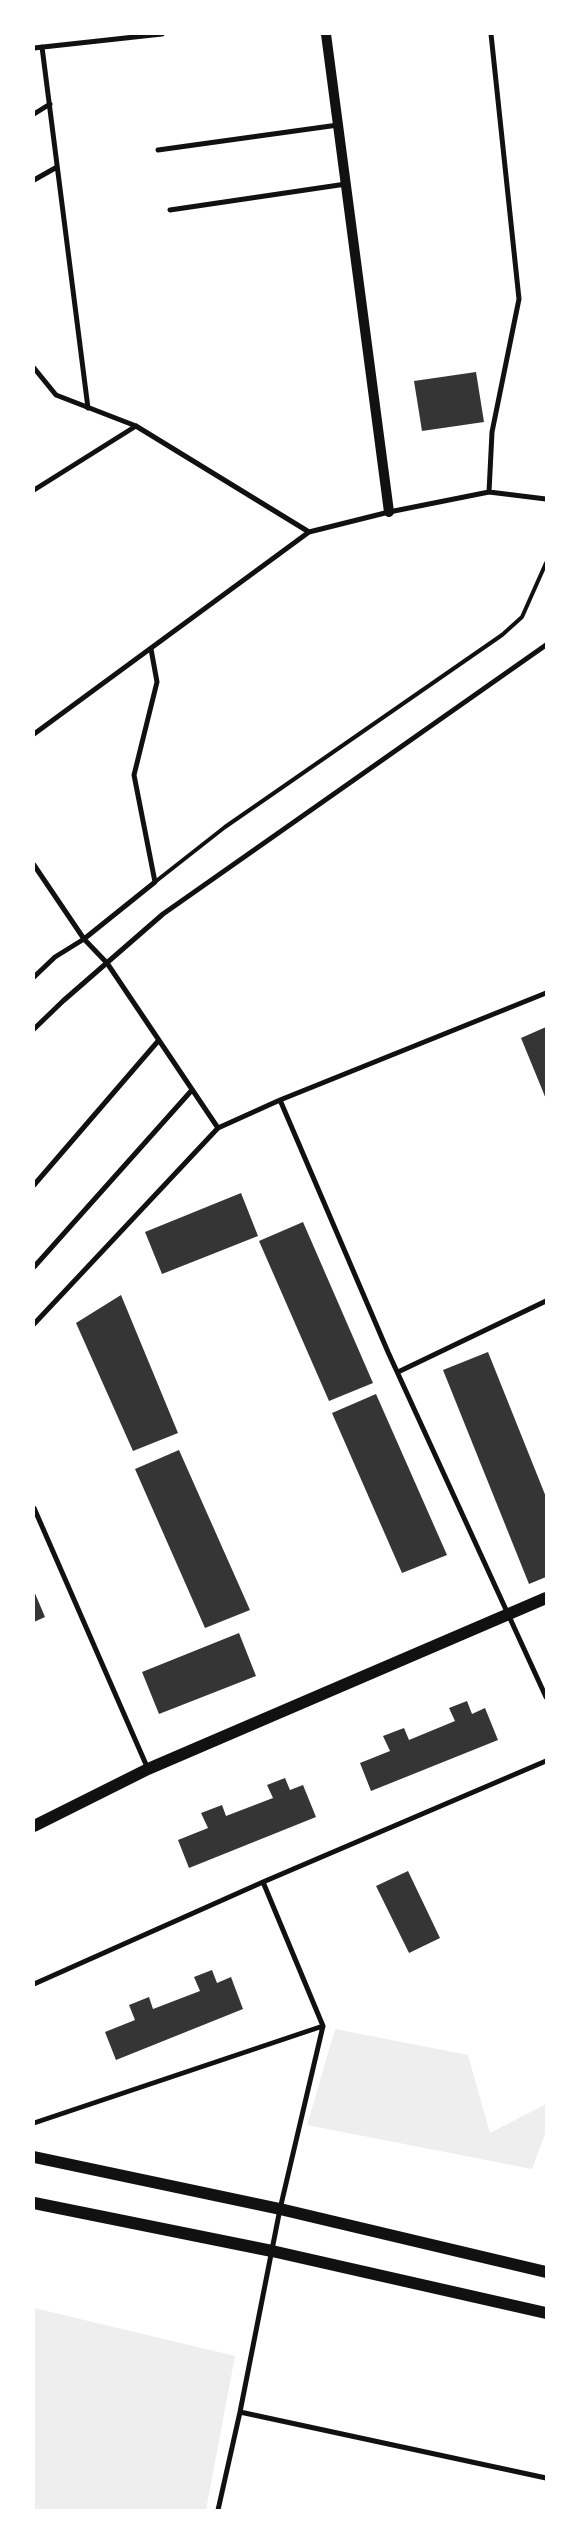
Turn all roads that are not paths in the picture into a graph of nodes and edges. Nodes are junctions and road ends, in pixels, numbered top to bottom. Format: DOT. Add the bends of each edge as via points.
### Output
graph roads {
  1 [pos="162,34"];
  2 [pos="326,34"];
  3 [pos="491,34"];
  4 [pos="42,47"];
  5 [pos="34,48"];
  6 [pos="50,104"];
  7 [pos="34,114"];
  8 [pos="338,125"];
  9 [pos="158,150"];
  10 [pos="58,167"];
  11 [pos="34,180"];
  12 [pos="346,184"];
  13 [pos="170,210"];
  14 [pos="34,368"];
  15 [pos="88,408"];
  16 [pos="136,426"];
  17 [pos="34,490"];
  18 [pos="489,492"];
  19 [pos="546,498"];
  20 [pos="389,512"];
  21 [pos="309,532"];
  22 [pos="546,563"];
  23 [pos="546,645"];
  24 [pos="152,649"];
  25 [pos="34,734"];
  26 [pos="34,865"];
  27 [pos="155,882"];
  28 [pos="84,939"];
  29 [pos="107,963"];
  30 [pos="34,977"];
  31 [pos="546,993"];
  32 [pos="34,1029"];
  33 [pos="159,1040"];
  34 [pos="192,1090"];
  35 [pos="280,1100"];
  36 [pos="218,1128"];
  37 [pos="34,1185"];
  38 [pos="34,1267"];
  39 [pos="546,1301"];
  40 [pos="34,1324"];
  41 [pos="398,1372"];
  42 [pos="34,1508"];
  43 [pos="546,1598"];
  44 [pos="508,1614"];
  45 [pos="546,1697"];
  46 [pos="546,1762"];
  47 [pos="148,1769"];
  48 [pos="34,1826"];
  49 [pos="263,1882"];
  50 [pos="34,1984"];
  51 [pos="322,2026"];
  52 [pos="34,2123"];
  53 [pos="34,2157"];
  54 [pos="34,2203"];
  55 [pos="280,2209"];
  56 [pos="272,2251"];
  57 [pos="546,2272"];
  58 [pos="546,2313"];
  59 [pos="240,2412"];
  60 [pos="546,2478"];
  61 [pos="218,2510"];
  1 -- 4 [label="street"];
  2 -- 8 [label="main road"];
  3 -- 18 [label="street" via="519,299 492,432"];
  4 -- 5 [label="street"];
  4 -- 6 [label="street"];
  6 -- 7 [label="street"];
  6 -- 10 [label="street"];
  8 -- 9 [label="street"];
  8 -- 12 [label="main road"];
  10 -- 11 [label="street"];
  10 -- 15 [label="street"];
  12 -- 13 [label="street"];
  12 -- 20 [label="main road"];
  14 -- 15 [label="street" via="56,395"];
  15 -- 16 [label="street"];
  16 -- 17 [label="street"];
  16 -- 21 [label="street"];
  18 -- 19 [label="street"];
  18 -- 20 [label="street"];
  20 -- 21 [label="street"];
  21 -- 24 [label="street"];
  22 -- 27 [label="lane" via="522,617 502,635 224,827"];
  23 -- 29 [label="street" via="163,914"];
  24 -- 25 [label="street"];
  24 -- 27 [label="street" via="157,682 134,775"];
  26 -- 28 [label="street"];
  27 -- 28 [label="street"];
  28 -- 29 [label="street"];
  28 -- 30 [label="street" via="55,957"];
  29 -- 32 [label="street"];
  29 -- 33 [label="street"];
  31 -- 35 [label="street"];
  33 -- 34 [label="street"];
  33 -- 37 [label="street"];
  34 -- 36 [label="street"];
  34 -- 38 [label="street"];
  35 -- 36 [label="street"];
  35 -- 41 [label="street"];
  36 -- 40 [label="street"];
  39 -- 41 [label="street"];
  41 -- 44 [label="street"];
  42 -- 47 [label="street"];
  43 -- 44 [label="main road"];
  44 -- 45 [label="street"];
  44 -- 47 [label="main road"];
  46 -- 49 [label="street"];
  47 -- 48 [label="main road"];
  49 -- 50 [label="street"];
  49 -- 51 [label="street"];
  51 -- 52 [label="street"];
  51 -- 55 [label="street"];
  53 -- 55 [label="main road"];
  54 -- 56 [label="main road"];
  55 -- 56 [label="street"];
  55 -- 57 [label="main road"];
  56 -- 58 [label="main road"];
  56 -- 59 [label="street"];
  59 -- 60 [label="street"];
  59 -- 61 [label="street"];
}
